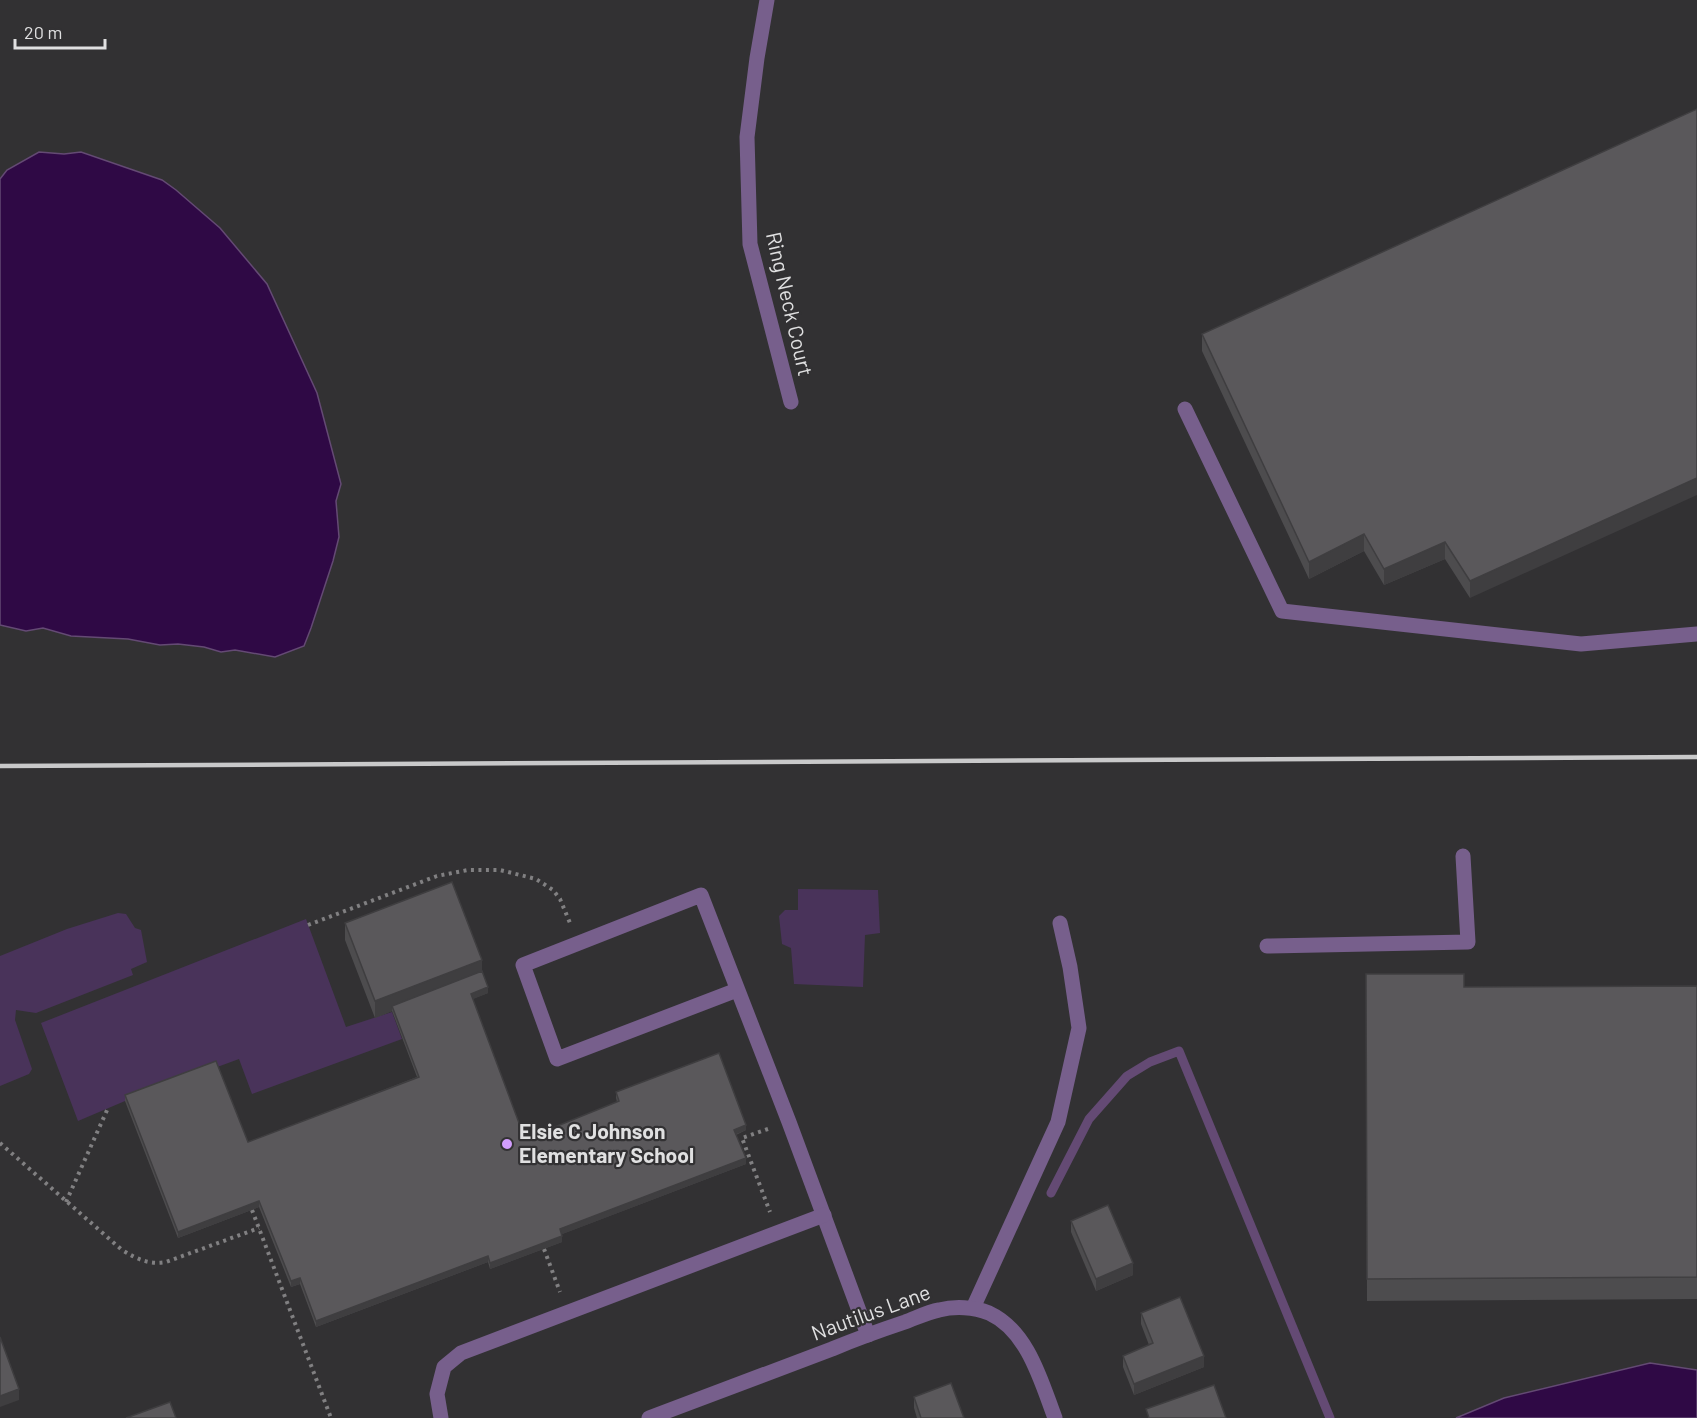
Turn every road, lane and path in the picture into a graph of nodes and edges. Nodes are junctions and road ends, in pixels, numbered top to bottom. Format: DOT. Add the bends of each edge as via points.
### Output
graph roads {
  1 [pos="767,0"];
  2 [pos="791,402"];
  3 [pos="1185,410"];
  4 [pos="1697,634"];
  5 [pos="1463,856"];
  6 [pos="1060,923"];
  7 [pos="308,925"];
  8 [pos="578,943"];
  9 [pos="1267,946"];
  10 [pos="737,990"];
  11 [pos="108,1108"];
  12 [pos="789,1122"];
  13 [pos="0,1143"];
  14 [pos="66,1202"];
  15 [pos="252,1210"];
  16 [pos="771,1213"];
  17 [pos="824,1215"];
  18 [pos="259,1228"];
  19 [pos="544,1249"];
  20 [pos="560,1292"];
  21 [pos="974,1308"];
  22 [pos="868,1335"];
  23 [pos="332,1418"];
  24 [pos="441,1418"];
  25 [pos="649,1418"];
  26 [pos="1055,1418"];
  1 -- 2 [label="street, Ring Neck Court" via="747,137 750,244"];
  3 -- 4 [label="street" via="1282,611 1581,644"];
  5 -- 9 [label="street" via="1468,942"];
  6 -- 21 [label="street" via="1079,1028 1058,1122"];
  7 -- 8 [label="path" via="437,876 468,870 500,870 536,879 553,890"];
  8 -- 10 [label="street" via="701,896"];
  8 -- 10 [label="street" via="522,965 557,1059"];
  10 -- 12 [label="street"];
  11 -- 14 [label="path"];
  12 -- 16 [label="path" via="742,1138"];
  12 -- 17 [label="street"];
  13 -- 14 [label="path"];
  14 -- 18 [label="path" via="122,1250 154,1264"];
  15 -- 18 [label="path"];
  17 -- 22 [label="street"];
  17 -- 24 [label="street" via="461,1353 444,1367 437,1394"];
  18 -- 23 [label="path"];
  19 -- 20 [label="path"];
  21 -- 22 [label="street, Nautilus Lane" via="939,1310"];
  21 -- 26 [label="street, Nautilus Lane" via="1002,1320 1014,1332 1039,1375"];
  22 -- 25 [label="street, Nautilus Lane"];
}
